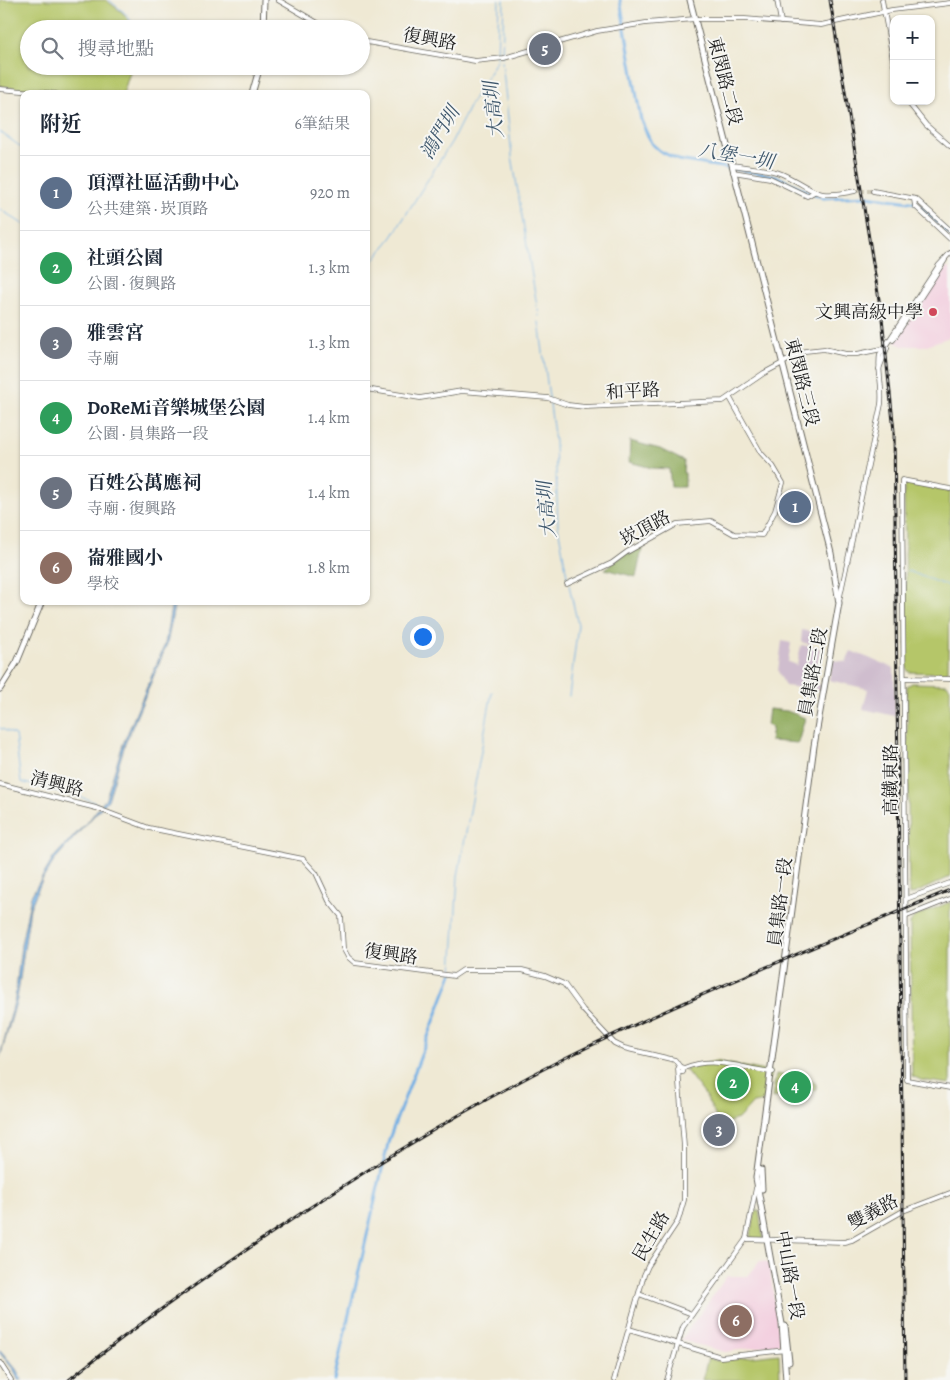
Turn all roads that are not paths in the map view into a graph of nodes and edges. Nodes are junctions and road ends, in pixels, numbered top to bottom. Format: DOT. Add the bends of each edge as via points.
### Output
graph roads {
  1 [pos="264,0"];
  2 [pos="278,0"];
  3 [pos="690,0"];
  4 [pos="778,0"];
  5 [pos="882,0"];
  6 [pos="938,2"];
  7 [pos="950,3"];
  8 [pos="884,12"];
  9 [pos="695,19"];
  10 [pos="264,20"];
  11 [pos="312,20"];
  12 [pos="781,22"];
  13 [pos="370,43"];
  14 [pos="893,60"];
  15 [pos="257,75"];
  16 [pos="0,89"];
  17 [pos="253,90"];
  18 [pos="20,91"];
  19 [pos="910,105"];
  20 [pos="950,146"];
  21 [pos="733,168"];
  22 [pos="855,191"];
  23 [pos="814,192"];
  24 [pos="873,192"];
  25 [pos="914,199"];
  26 [pos="950,230"];
  27 [pos="950,239"];
  28 [pos="950,255"];
  29 [pos="888,347"];
  30 [pos="882,350"];
  31 [pos="783,362"];
  32 [pos="879,369"];
  33 [pos="370,390"];
  34 [pos="730,398"];
  35 [pos="950,489"];
  36 [pos="567,584"];
  37 [pos="839,603"];
  38 [pos="40,605"];
  39 [pos="904,678"];
  40 [pos="950,679"];
  41 [pos="0,689"];
  42 [pos="814,746"];
  43 [pos="0,784"];
  44 [pos="107,812"];
  45 [pos="950,882"];
  46 [pos="906,899"];
  47 [pos="950,899"];
  48 [pos="906,916"];
  49 [pos="682,1067"];
  50 [pos="772,1072"];
  51 [pos="950,1088"];
  52 [pos="758,1176"];
  53 [pos="950,1193"];
  54 [pos="746,1239"];
  55 [pos="769,1240"];
  56 [pos="638,1294"];
  57 [pos="692,1314"];
  58 [pos="628,1329"];
  59 [pos="676,1344"];
  60 [pos="786,1350"];
  61 [pos="0,1363"];
  62 [pos="11,1380"];
  63 [pos="614,1380"];
  64 [pos="667,1380"];
  65 [pos="787,1380"];
  1 -- 10 [label="main road"];
  2 -- 11 [label="street"];
  3 -- 9 [label="main road, 東閔路二段"];
  4 -- 12 [label="street"];
  5 -- 8 [label="street"];
  6 -- 7 [label="street"];
  6 -- 8 [label="street"];
  8 -- 12 [label="street" via="821,25"];
  8 -- 14 [label="street"];
  9 -- 12 [label="street"];
  9 -- 13 [label="street, 復興路" via="627,26 499,59 475,61"];
  9 -- 21 [label="main road, 東閔路二段"];
  15 -- 17 [label="main road"];
  16 -- 18 [label="street"];
  19 -- 20 [label="street" via="926,125"];
  21 -- 23 [label="street" via="781,173"];
  21 -- 23 [label="street" via="770,178 807,196"];
  21 -- 31 [label="main road, 東閔路三段"];
  22 -- 23 [label="street" via="827,195"];
  24 -- 25 [label="street"];
  25 -- 26 [label="street"];
  25 -- 27 [label="street" via="915,206"];
  28 -- 29 [label="street"];
  28 -- 30 [label="street" via="938,265"];
  29 -- 30 [label="street, 和平路"];
  29 -- 32 [label="street"];
  30 -- 31 [label="street, 和平路" via="846,354 815,349"];
  30 -- 32 [label="street"];
  31 -- 34 [label="street, 和平路"];
  31 -- 37 [label="main road, 東閔路三段" via="831,553"];
  32 -- 37 [label="street" via="881,404"];
  33 -- 34 [label="street, 和平路" via="425,398 462,391 549,398 585,407 723,401"];
  34 -- 36 [label="street, 崁頂路" via="783,483 775,511 762,535 734,534 711,521 678,524 612,563"];
  35 -- 39 [label="street, 高鐵東路" via="902,480"];
  37 -- 42 [label="main road, 員集路三段"];
  38 -- 41 [label="main road" via="17,662"];
  39 -- 40 [label="street"];
  39 -- 46 [label="street, 高鐵東路"];
  42 -- 50 [label="main road, 員集路一段"];
  43 -- 44 [label="street, 清興路"];
  44 -- 49 [label="street, 復興路" via="148,828 303,859 316,873 329,901 341,916 343,948 350,959 361,965 454,976 463,970 522,970 545,976 564,984 582,1010 614,1043 675,1060"];
  45 -- 46 [label="street"];
  46 -- 48 [label="street, 高鐵東路"];
  47 -- 48 [label="street"];
  48 -- 51 [label="street, 高鐵東路" via="907,1080"];
  49 -- 50 [label="street" via="715,1061"];
  49 -- 56 [label="street, 民生路" via="679,1072 684,1200 669,1236 648,1266"];
  50 -- 52 [label="main road, 員集路一段"];
  52 -- 54 [label="street, 員集路一段"];
  52 -- 55 [label="main road, 中山路一段"];
  53 -- 55 [label="street, 雙義路" via="903,1211 852,1240"];
  54 -- 55 [label="street, 雙義路"];
  54 -- 57 [label="street, 員集路一段"];
  55 -- 60 [label="main road, 中山路一段"];
  56 -- 57 [label="street"];
  56 -- 58 [label="street, 民生路"];
  57 -- 59 [label="street, 員集路一段"];
  58 -- 59 [label="street"];
  58 -- 63 [label="street, 民生路"];
  59 -- 60 [label="street" via="721,1357"];
  59 -- 64 [label="street, 員集路一段"];
  60 -- 65 [label="main road, 中山路一段"];
  61 -- 62 [label="street"];
}
